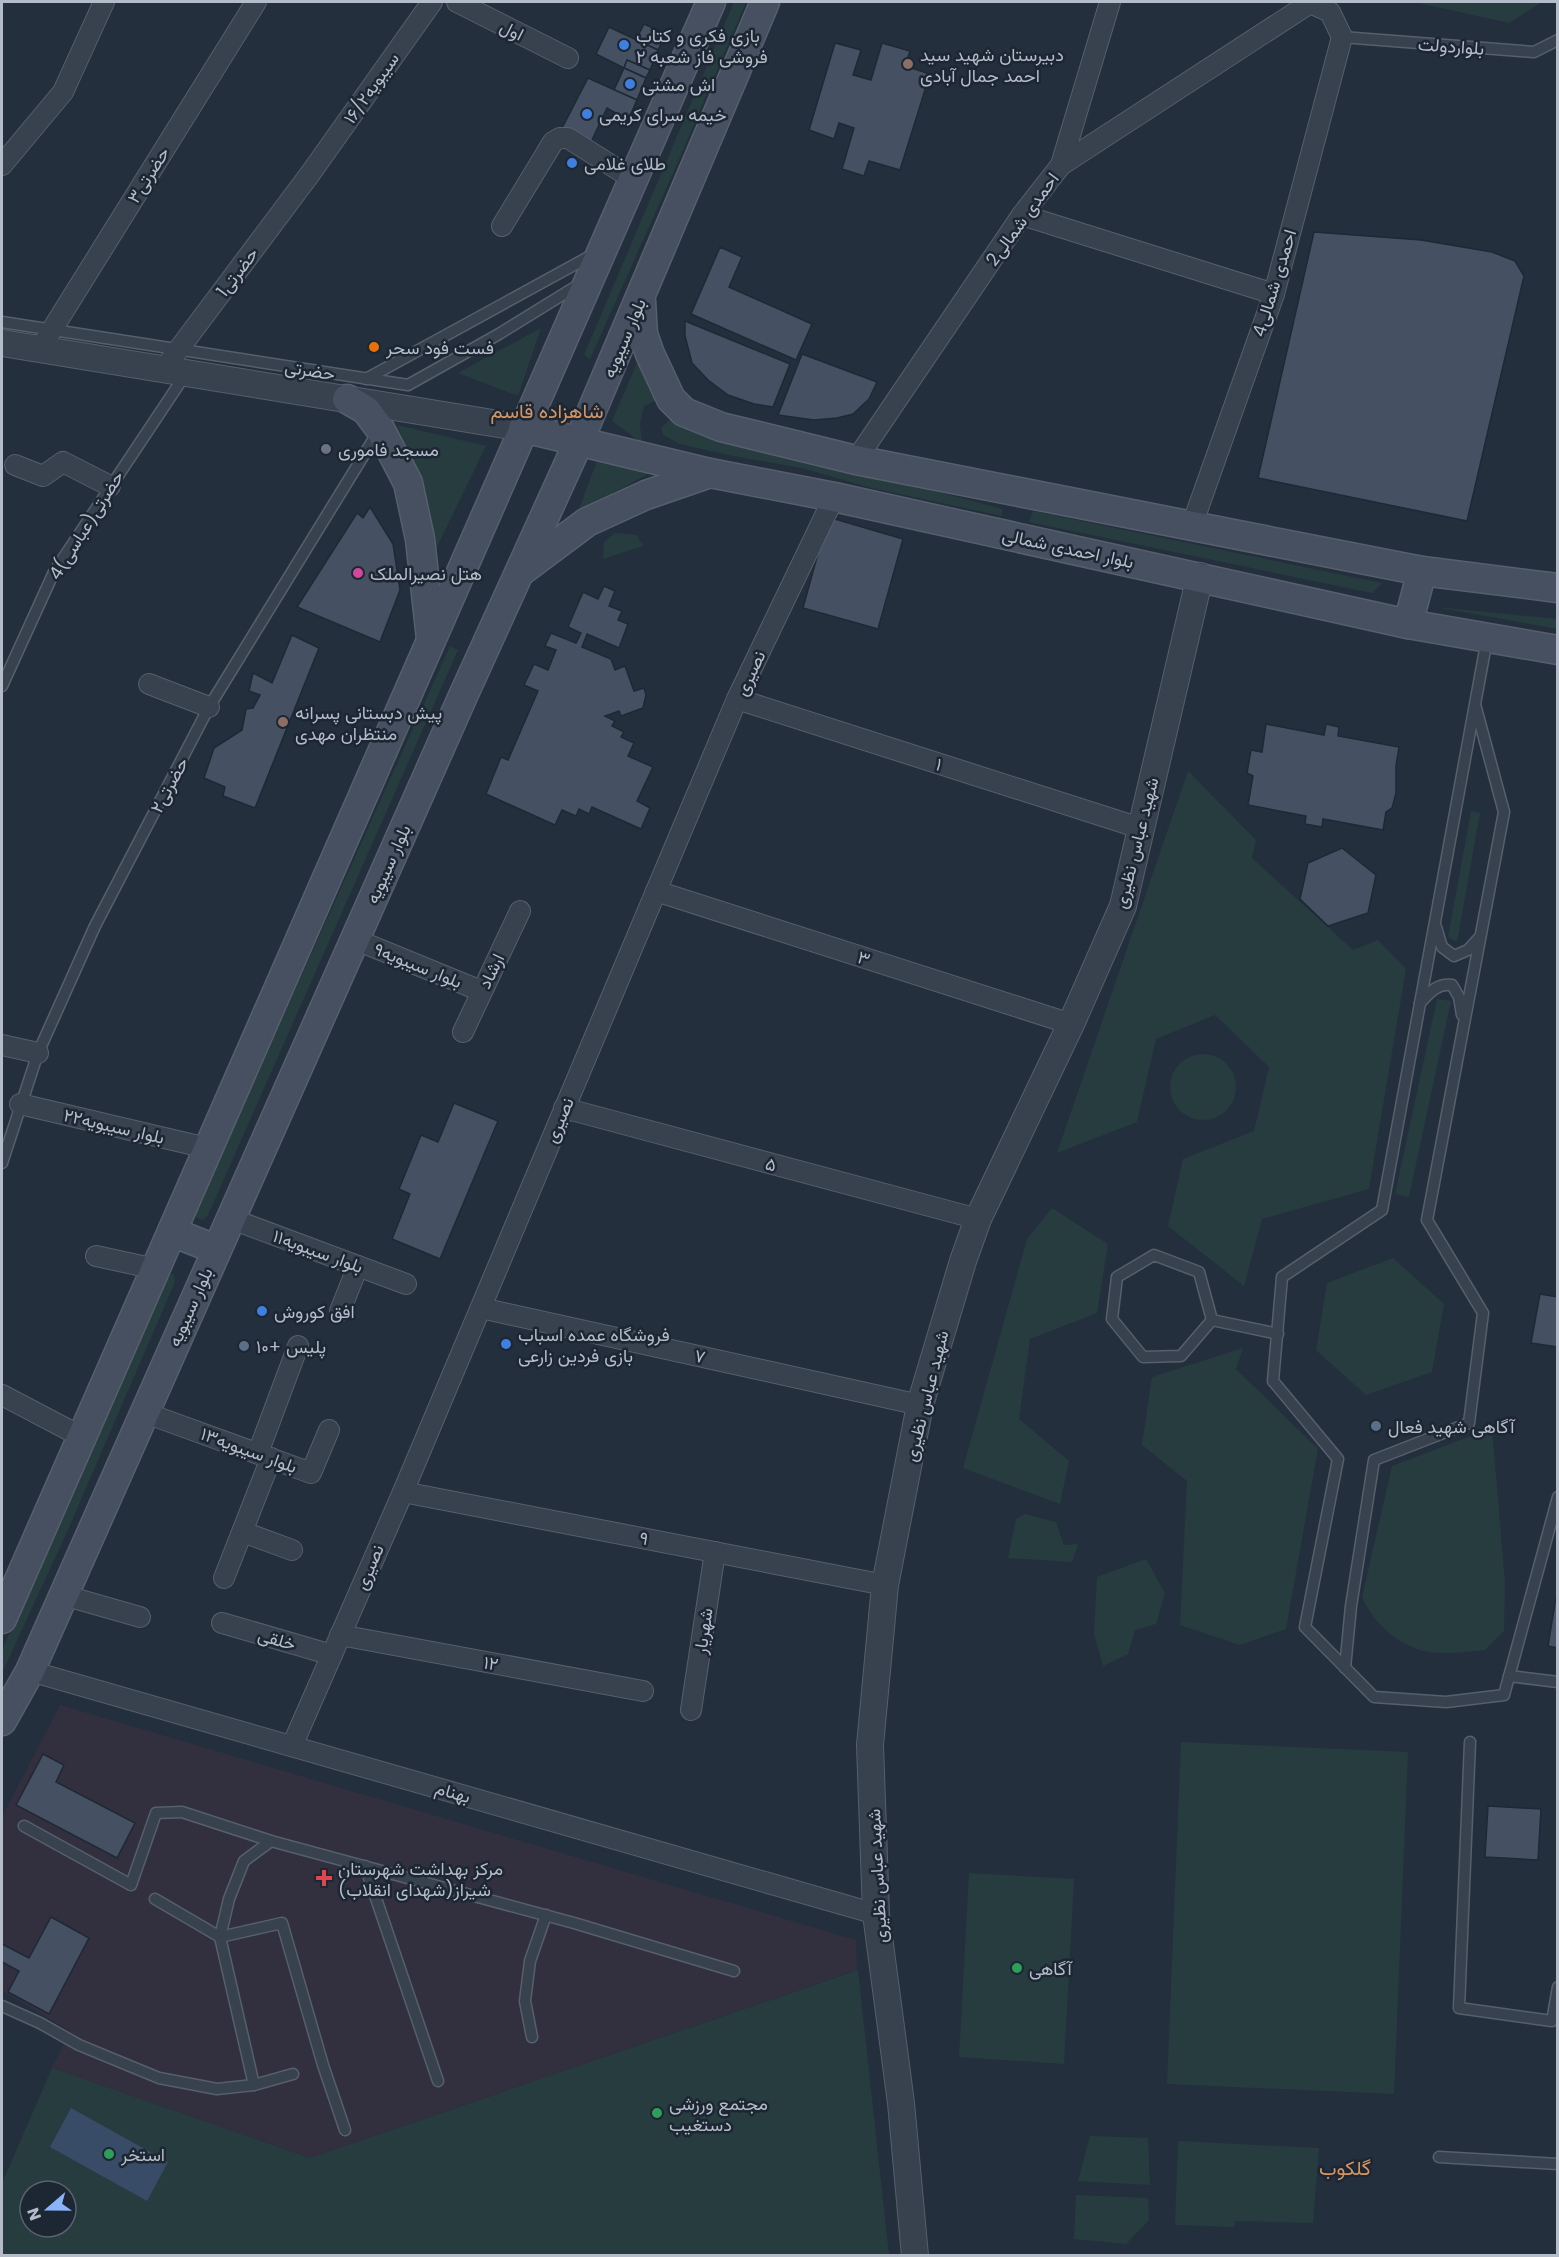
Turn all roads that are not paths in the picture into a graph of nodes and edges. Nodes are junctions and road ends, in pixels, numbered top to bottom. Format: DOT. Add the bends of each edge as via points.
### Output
graph roads {
  1 [pos="104,2"];
  2 [pos="256,2"];
  3 [pos="432,2"];
  4 [pos="457,2"];
  5 [pos="708,2"];
  6 [pos="765,2"];
  7 [pos="1110,2"];
  8 [pos="1342,38"];
  9 [pos="1557,40"];
  10 [pos="568,58"];
  11 [pos="2,165"];
  12 [pos="1061,165"];
  13 [pos="310,174"];
  14 [pos="633,179"];
  15 [pos="1022,215"];
  16 [pos="502,226"];
  17 [pos="603,249"];
  18 [pos="591,277"];
  19 [pos="1274,294"];
  20 [pos="641,298"];
  21 [pos="2,322"];
  22 [pos="46,339"];
  23 [pos="2,342"];
  24 [pos="176,363"];
  25 [pos="357,389"];
  26 [pos="380,429"];
  27 [pos="523,429"];
  28 [pos="579,441"];
  29 [pos="856,460"];
  30 [pos="15,465"];
  31 [pos="710,473"];
  32 [pos="110,486"];
  33 [pos="834,497"];
  34 [pos="1192,525"];
  35 [pos="1422,571"];
  36 [pos="518,574"];
  37 [pos="1200,576"];
  38 [pos="1557,588"];
  39 [pos="1408,624"];
  40 [pos="1488,638"];
  41 [pos="432,640"];
  42 [pos="1557,650"];
  43 [pos="149,684"];
  44 [pos="2,686"];
  45 [pos="737,699"];
  46 [pos="1475,705"];
  47 [pos="209,707"];
  48 [pos="1140,828"];
  49 [pos="656,891"];
  50 [pos="520,911"];
  51 [pos="1436,918"];
  52 [pos="1480,936"];
  53 [pos="354,939"];
  54 [pos="481,991"];
  55 [pos="1420,1004"];
  56 [pos="1071,1024"];
  57 [pos="1463,1030"];
  58 [pos="463,1032"];
  59 [pos="2,1045"];
  60 [pos="38,1053"];
  61 [pos="20,1104"];
  62 [pos="564,1108"];
  63 [pos="207,1148"];
  64 [pos="2,1162"];
  65 [pos="230,1218"];
  66 [pos="978,1219"];
  67 [pos="172,1232"];
  68 [pos="215,1250"];
  69 [pos="96,1256"];
  70 [pos="358,1266"];
  71 [pos="156,1269"];
  72 [pos="406,1284"];
  73 [pos="481,1308"];
  74 [pos="340,1311"];
  75 [pos="1212,1320"];
  76 [pos="1278,1334"];
  77 [pos="298,1346"];
  78 [pos="2,1395"];
  79 [pos="920,1405"];
  80 [pos="143,1412"];
  81 [pos="329,1430"];
  82 [pos="82,1437"];
  83 [pos="264,1456"];
  84 [pos="403,1492"];
  85 [pos="1557,1497"];
  86 [pos="243,1532"];
  87 [pos="292,1550"];
  88 [pos="715,1552"];
  89 [pos="224,1578"];
  90 [pos="885,1585"];
  91 [pos="63,1595"];
  92 [pos="140,1617"];
  93 [pos="2,1620"];
  94 [pos="222,1623"];
  95 [pos="340,1635"];
  96 [pos="332,1655"];
  97 [pos="1345,1668"];
  98 [pos="30,1671"];
  99 [pos="1509,1676"];
  100 [pos="1557,1683"];
  101 [pos="643,1691"];
  102 [pos="691,1710"];
  103 [pos="2,1721"];
  104 [pos="1470,1742"];
  105 [pos="292,1746"];
  106 [pos="24,1826"];
  107 [pos="271,1841"];
  108 [pos="365,1866"];
  109 [pos="155,1899"];
  110 [pos="876,1914"];
  111 [pos="546,1915"];
  112 [pos="220,1937"];
  113 [pos="734,1971"];
  114 [pos="1557,1987"];
  115 [pos="2,2006"];
  116 [pos="532,2037"];
  117 [pos="293,2074"];
  118 [pos="438,2081"];
  119 [pos="254,2085"];
  120 [pos="345,2130"];
  121 [pos="1439,2157"];
  122 [pos="1557,2164"];
  123 [pos="915,2256"];
  1 -- 11 [label="street" via="63,92"];
  2 -- 22 [label="street, حضرتی۳"];
  3 -- 13 [label="street, سیبویه۱۶/۲"];
  4 -- 10 [label="street, اول"];
  5 -- 14 [label="main road"];
  6 -- 20 [label="main road, بلوار سیبویه"];
  7 -- 12 [label="street"];
  8 -- 9 [label="lane, بلواردولت" via="1533,52"];
  8 -- 12 [label="street, 2احمدی شمالی" via="1330,12 1310,3"];
  8 -- 19 [label="street, 4احمدی شمالی"];
  12 -- 15 [label="street, 2احمدی شمالی"];
  13 -- 24 [label="street, 1حضرتی"];
  14 -- 16 [label="street" via="568,138 560,138 553,142"];
  14 -- 17 [label="main road"];
  15 -- 19 [label="street"];
  15 -- 29 [label="street, 2احمدی شمالی"];
  17 -- 18 [label="main road"];
  17 -- 25 [label="lane" via="466,322"];
  18 -- 25 [label="lane, حضرتی" via="408,385"];
  18 -- 27 [label="main road"];
  19 -- 34 [label="street, 4احمدی شمالی"];
  20 -- 28 [label="main road, بلوار سیبویه"];
  20 -- 29 [label="main road" via="643,334 650,354 671,399 684,412 721,426"];
  21 -- 22 [label="lane, حضرتی"];
  22 -- 23 [label="street, حضرتی"];
  22 -- 24 [label="street, حضرتی"];
  24 -- 25 [label="street, حضرتی"];
  24 -- 32 [label="lane, 4حضرتی(عباسی)"];
  25 -- 26 [label="main road"];
  25 -- 27 [label="street, حضرتی"];
  26 -- 41 [label="main road" via="408,483 420,539"];
  26 -- 47 [label="lane, حضرتی۲"];
  27 -- 28 [label="main road, بلوار احمدی شمالی"];
  27 -- 41 [label="main road"];
  28 -- 31 [label="main road, بلوار احمدی شمالی"];
  28 -- 36 [label="main road, بلوار سیبویه"];
  29 -- 34 [label="main road"];
  30 -- 32 [label="street" via="43,477 63,462"];
  31 -- 33 [label="main road, بلوار احمدی شمالی"];
  31 -- 36 [label="main road" via="645,495 587,522"];
  32 -- 44 [label="lane, 4حضرتی(عباسی)" via="54,572"];
  33 -- 37 [label="main road, بلوار احمدی شمالی"];
  33 -- 45 [label="street, نصیری"];
  34 -- 35 [label="main road"];
  35 -- 38 [label="main road"];
  35 -- 39 [label="main road"];
  36 -- 53 [label="main road, بلوار سیبویه"];
  37 -- 39 [label="main road, بلوار احمدی شمالی"];
  37 -- 48 [label="street, شهید عباس نظیری"];
  39 -- 40 [label="main road, بلوار احمدی شمالی"];
  40 -- 42 [label="main road, بلوار احمدی شمالی"];
  40 -- 46 [label="lane"];
  41 -- 63 [label="main road"];
  43 -- 47 [label="street"];
  45 -- 48 [label="street, ۱"];
  45 -- 49 [label="street, نصیری"];
  46 -- 51 [label="lane"];
  46 -- 52 [label="lane" via="1504,812"];
  47 -- 60 [label="lane, حضرتی۲" via="95,926"];
  48 -- 56 [label="street, شهید عباس نظیری" via="1123,906"];
  49 -- 56 [label="street, ۳"];
  49 -- 62 [label="street, نصیری"];
  50 -- 54 [label="street, ارشاد"];
  51 -- 52 [label="lane" via="1442,947 1454,956 1468,950"];
  51 -- 55 [label="lane"];
  52 -- 57 [label="lane"];
  53 -- 54 [label="street, بلوار سیبویه۹"];
  53 -- 65 [label="main road, بلوار سیبویه"];
  54 -- 58 [label="street, ارشاد"];
  55 -- 57 [label="lane" via="1433,989 1452,985 1459,997"];
  55 -- 76 [label="lane" via="1382,1210 1282,1277"];
  56 -- 66 [label="street, شهید عباس نظیری"];
  57 -- 97 [label="lane" via="1427,1220 1483,1313 1469,1423 1374,1460"];
  59 -- 60 [label="street"];
  60 -- 61 [label="lane, حضرتی۲"];
  61 -- 63 [label="street, بلوار سیبویه۲۲"];
  61 -- 64 [label="lane, حضرتی۲"];
  62 -- 66 [label="street, ۵"];
  62 -- 73 [label="street, نصیری"];
  63 -- 67 [label="main road"];
  65 -- 68 [label="main road, بلوار سیبویه"];
  65 -- 70 [label="street, بلوار سیبویه۱۱"];
  66 -- 79 [label="street, شهید عباس نظیری"];
  67 -- 68 [label="main road"];
  67 -- 71 [label="main road"];
  68 -- 80 [label="main road, بلوار سیبویه"];
  69 -- 71 [label="street"];
  70 -- 72 [label="street, بلوار سیبویه۱۱"];
  70 -- 74 [label="street"];
  71 -- 82 [label="main road"];
  73 -- 79 [label="street, ۷"];
  73 -- 84 [label="street, نصیری"];
  75 -- 75 [label="lane" via="1200,1272 1154,1255 1117,1277 1112,1319 1143,1357 1181,1356"];
  75 -- 76 [label="lane"];
  76 -- 97 [label="lane" via="1273,1382 1338,1459 1305,1627"];
  77 -- 83 [label="street"];
  78 -- 82 [label="street"];
  79 -- 90 [label="street, شهید عباس نظیری"];
  80 -- 83 [label="street, بلوار سیبویه۱۳"];
  80 -- 91 [label="main road, بلوار سیبویه"];
  81 -- 83 [label="street, بلوار سیبویه۱۳" via="311,1473"];
  82 -- 93 [label="main road"];
  83 -- 86 [label="street"];
  84 -- 88 [label="street, ۹"];
  84 -- 95 [label="street, نصیری"];
  85 -- 99 [label="lane"];
  86 -- 87 [label="street"];
  86 -- 89 [label="street"];
  88 -- 90 [label="street, ۹"];
  88 -- 102 [label="street, شهریار"];
  90 -- 110 [label="street, شهید عباس نظیری" via="870,1745"];
  91 -- 92 [label="street"];
  91 -- 98 [label="main road, بلوار سیبویه"];
  94 -- 96 [label="street, خلقی"];
  95 -- 96 [label="street, نصیری"];
  95 -- 101 [label="street, ۱۲"];
  96 -- 105 [label="street, نصیری"];
  97 -- 99 [label="lane" via="1374,1696 1446,1702 1504,1695"];
  98 -- 103 [label="main road, بلوار سیبویه"];
  98 -- 105 [label="street, بهنام"];
  99 -- 100 [label="lane"];
  104 -- 114 [label="lane" via="1459,2008 1552,2021"];
  105 -- 110 [label="street, بهنام"];
  106 -- 107 [label="lane" via="131,1885 156,1813 182,1812"];
  107 -- 108 [label="lane"];
  107 -- 112 [label="lane" via="244,1862 229,1899"];
  108 -- 111 [label="lane"];
  108 -- 118 [label="lane"];
  109 -- 112 [label="lane"];
  110 -- 123 [label="street, شهید عباس نظیری" via="901,2103"];
  111 -- 113 [label="lane"];
  111 -- 116 [label="lane" via="530,1961 525,2001"];
  112 -- 119 [label="lane"];
  112 -- 120 [label="lane" via="282,1923"];
  115 -- 119 [label="lane" via="159,2078 217,2089"];
  117 -- 119 [label="lane"];
  121 -- 122 [label="lane"];
}
